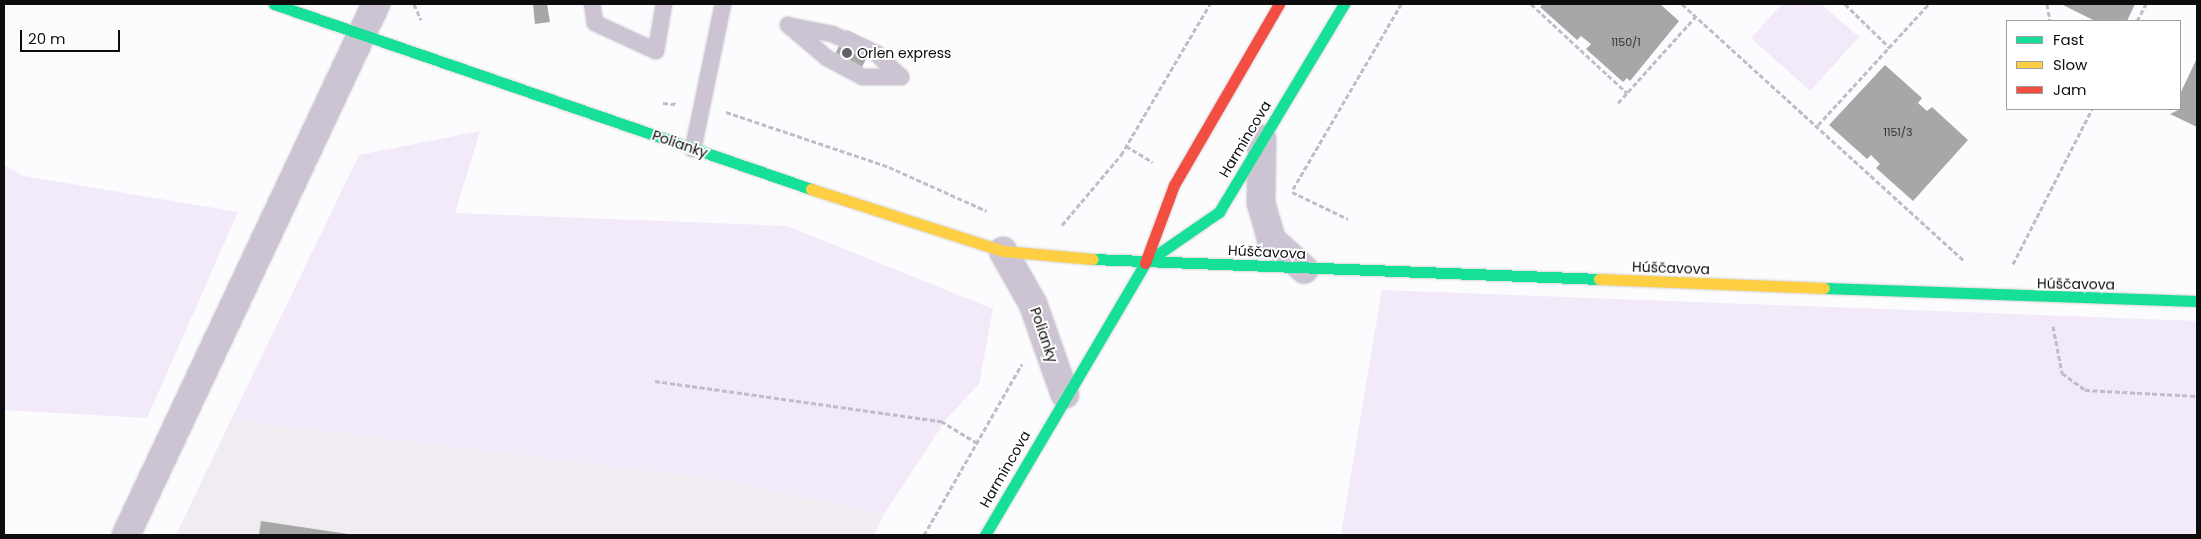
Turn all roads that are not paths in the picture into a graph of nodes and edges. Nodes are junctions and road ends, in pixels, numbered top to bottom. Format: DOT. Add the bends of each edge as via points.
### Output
graph roads {
  1 [pos="274,4"];
  2 [pos="376,4"];
  3 [pos="592,4"];
  4 [pos="664,4"];
  5 [pos="722,4"];
  6 [pos="1279,4"];
  7 [pos="1344,4"];
  8 [pos="359,33"];
  9 [pos="901,77"];
  10 [pos="1262,139"];
  11 [pos="693,149"];
  12 [pos="1002,251"];
  13 [pos="1145,263"];
  14 [pos="1304,269"];
  15 [pos="2197,301"];
  16 [pos="1064,395"];
  17 [pos="126,535"];
  18 [pos="985,535"];
  1 -- 8 [label="street, Polianky"];
  2 -- 8 [label="street"];
  3 -- 4 [label="lane" via="595,23 656,51"];
  5 -- 11 [label="lane"];
  6 -- 13 [label="street, Harmincova" via="1174,185"];
  7 -- 10 [label="street, Harmincova"];
  8 -- 11 [label="street, Polianky"];
  8 -- 17 [label="street"];
  9 -- 9 [label="lane" via="862,77 826,58 788,25 832,34 876,53"];
  10 -- 13 [label="street, Harmincova" via="1219,212"];
  10 -- 14 [label="street" via="1261,203 1271,240"];
  11 -- 12 [label="street, Polianky"];
  12 -- 13 [label="street, Polianky"];
  12 -- 16 [label="street, Polianky" via="1033,304"];
  13 -- 14 [label="street, Húščavova"];
  13 -- 16 [label="street, Harmincova"];
  14 -- 15 [label="street, Húščavova"];
  16 -- 18 [label="street, Harmincova"];
}
